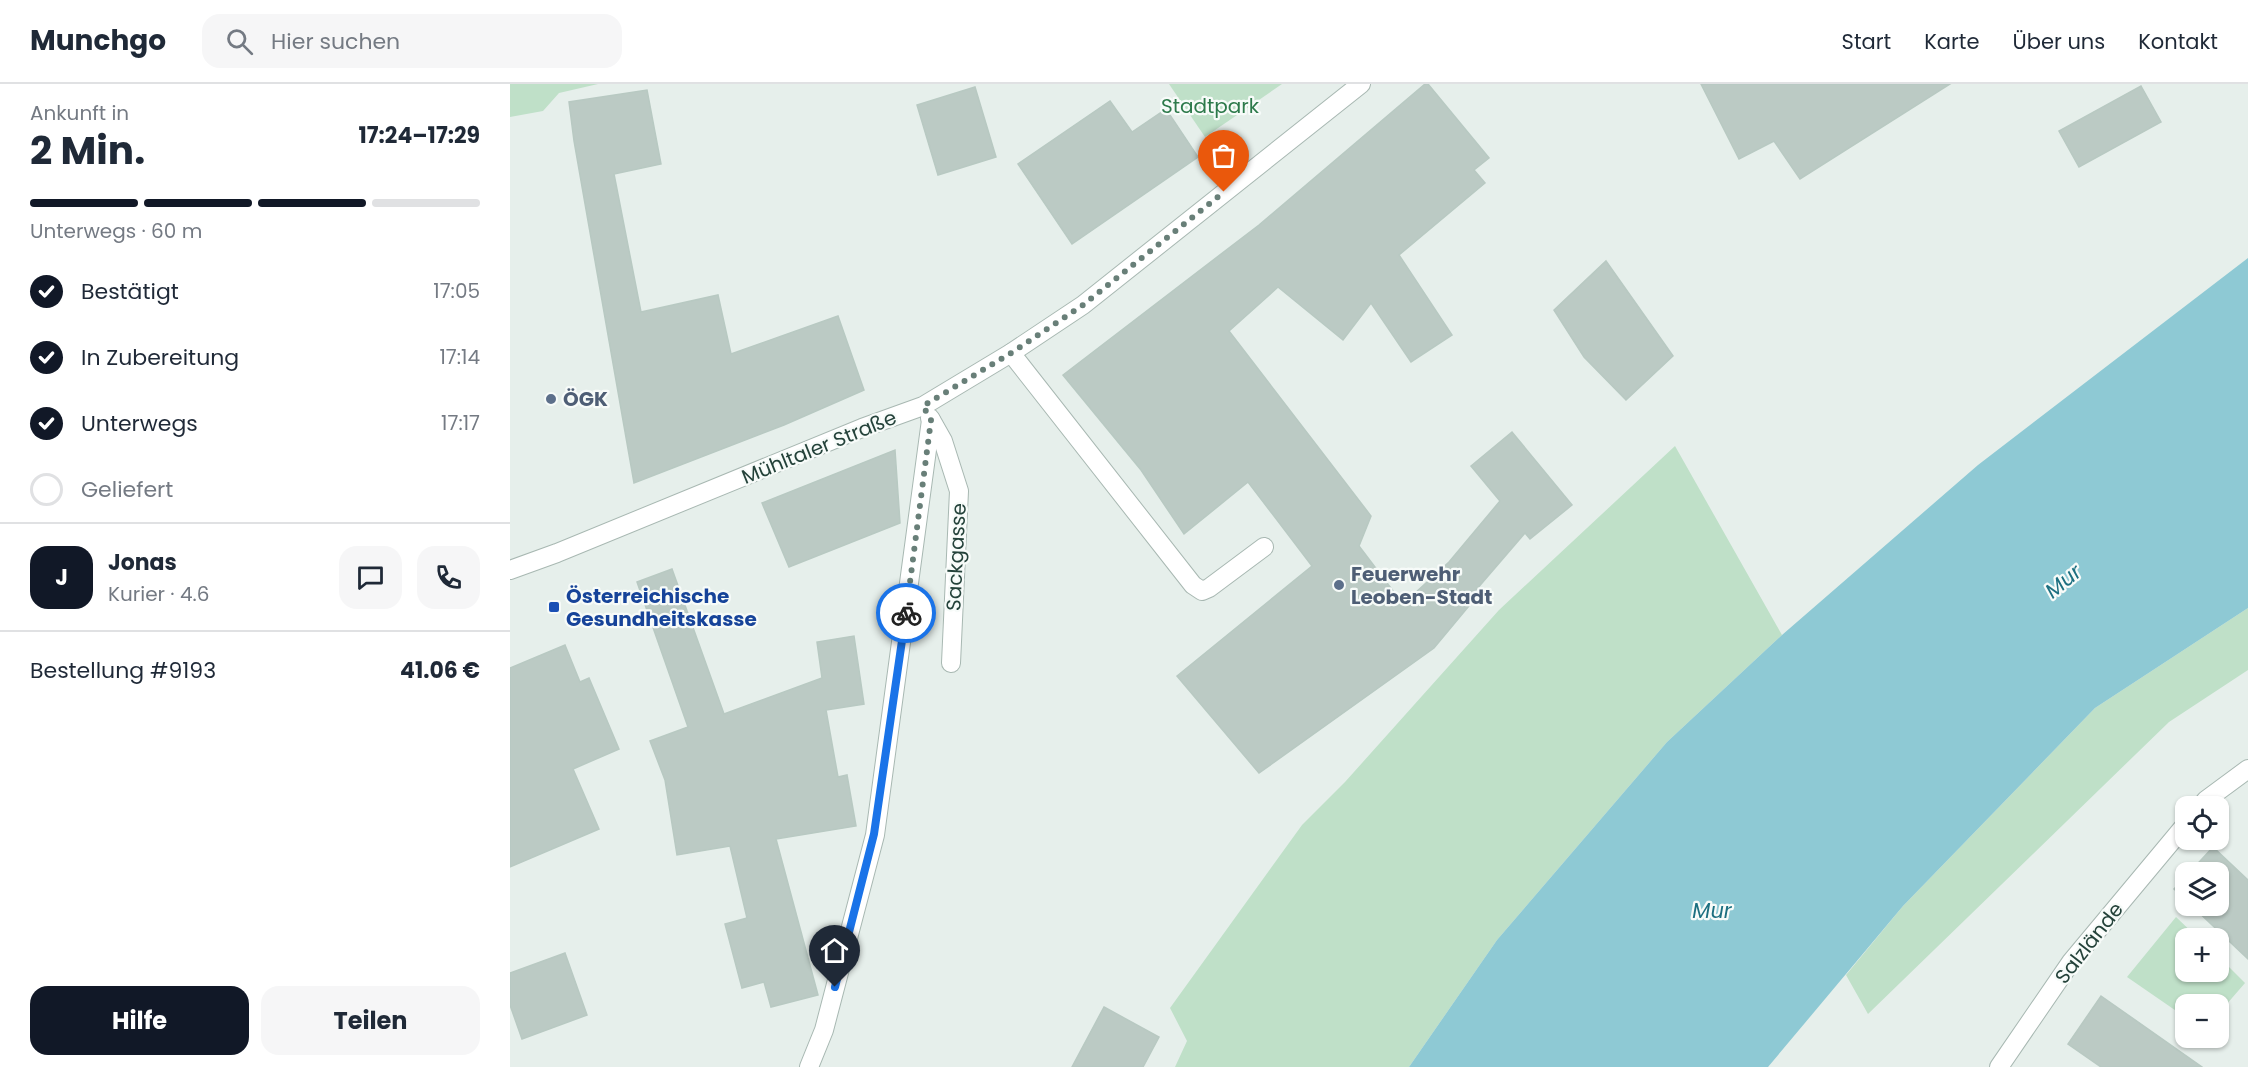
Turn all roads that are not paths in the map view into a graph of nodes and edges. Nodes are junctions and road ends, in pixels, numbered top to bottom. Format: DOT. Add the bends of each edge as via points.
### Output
graph roads {
  1 [pos="1361,84"];
  2 [pos="1011,353"];
  3 [pos="927,413"];
  4 [pos="1264,547"];
  5 [pos="510,570"];
  6 [pos="951,663"];
  7 [pos="2248,769"];
  8 [pos="2211,796"];
  9 [pos="2175,837"];
  10 [pos="809,1067"];
  11 [pos="1999,1067"];
  1 -- 2 [label="street, Mühltaler Straße" via="1083,305"];
  2 -- 3 [label="street, Mühltaler Straße"];
  2 -- 4 [label="street" via="1193,585 1202,591 1209,588"];
  3 -- 5 [label="street, Mühltaler Straße" via="851,433"];
  3 -- 6 [label="street, Sackgasse" via="943,441 959,491"];
  3 -- 10 [label="street, Sackgasse" via="874,834 824,1030"];
  7 -- 8 [label="street"];
  9 -- 11 [label="street, Salzlände" via="2071,962"];
}
